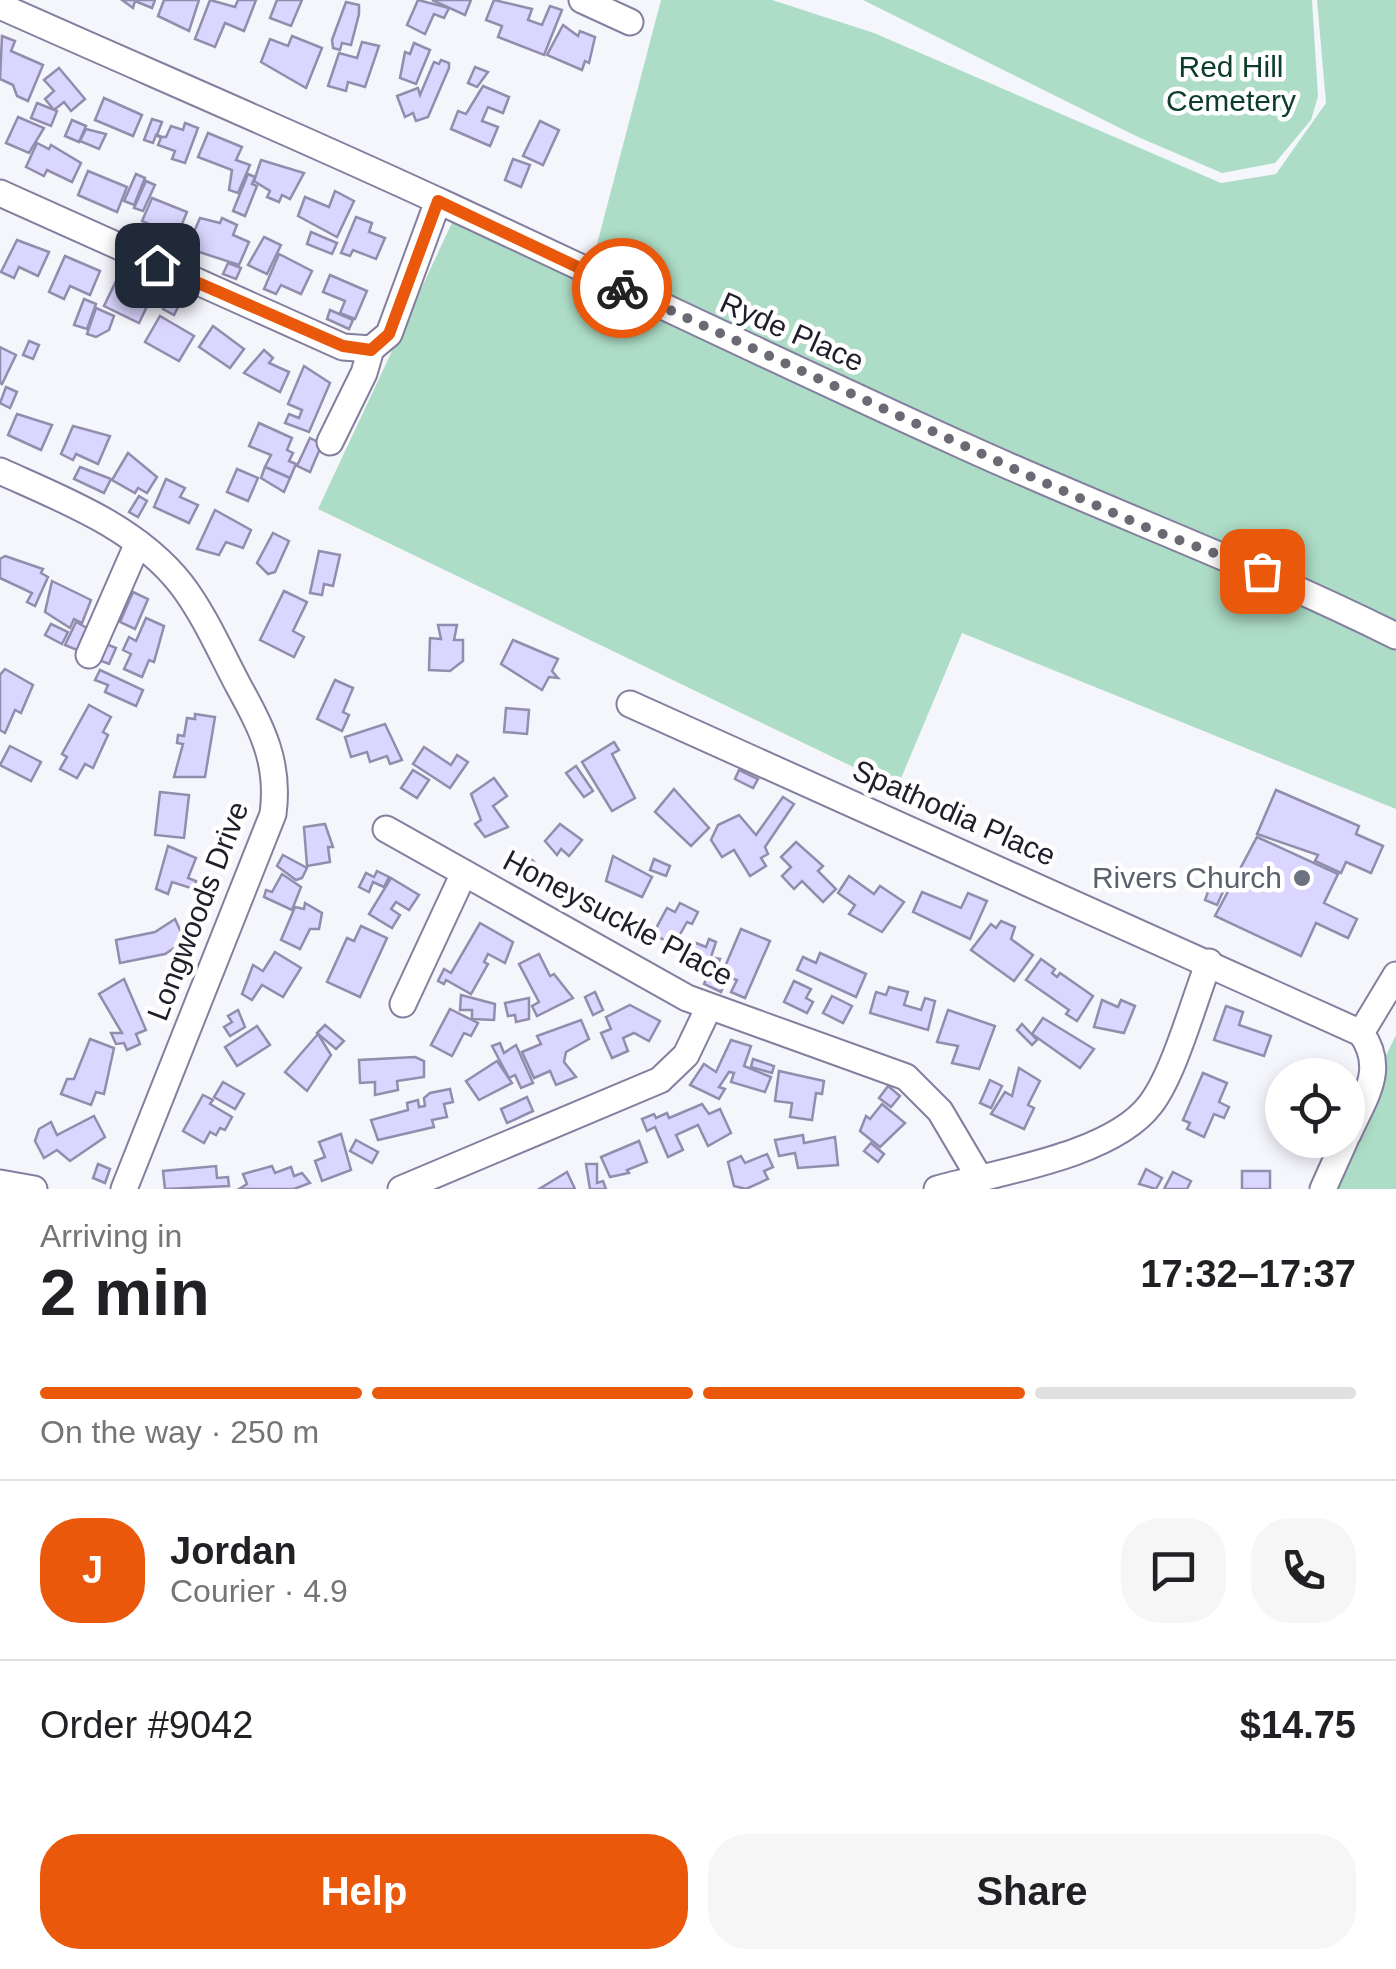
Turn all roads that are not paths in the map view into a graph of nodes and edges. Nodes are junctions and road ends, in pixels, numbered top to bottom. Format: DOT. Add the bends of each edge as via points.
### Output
graph roads {
  1 [pos="582,0"];
  2 [pos="0,6"];
  3 [pos="630,22"];
  4 [pos="0,193"];
  5 [pos="438,201"];
  6 [pos="371,350"];
  7 [pos="330,442"];
  8 [pos="0,471"];
  9 [pos="138,543"];
  10 [pos="1396,636"];
  11 [pos="89,655"];
  12 [pos="630,704"];
  13 [pos="386,830"];
  14 [pos="464,873"];
  15 [pos="1209,962"];
  16 [pos="1396,975"];
  17 [pos="402,1004"];
  18 [pos="709,1007"];
  19 [pos="1361,1033"];
  20 [pos="1365,1092"];
  21 [pos="1336,1158"];
  22 [pos="979,1177"];
  23 [pos="0,1183"];
  24 [pos="34,1189"];
  25 [pos="124,1189"];
  26 [pos="401,1189"];
  27 [pos="936,1189"];
  28 [pos="1322,1189"];
  1 -- 3 [label="street"];
  2 -- 5 [label="street, Ryde Place"];
  4 -- 6 [label="street" via="343,346"];
  5 -- 6 [label="street" via="389,334"];
  5 -- 10 [label="street, Ryde Place" via="698,326 1152,530 1262,571"];
  6 -- 7 [label="street"];
  8 -- 9 [label="street, Longwoods Drive" via="78,506"];
  9 -- 11 [label="street"];
  9 -- 25 [label="street, Longwoods Drive" via="162,563 199,614 265,734 276,789 263,841"];
  12 -- 15 [label="street, Spathodia Place"];
  13 -- 14 [label="street, Honeysuckle Place"];
  14 -- 17 [label="street, Honeysuckle Place"];
  14 -- 18 [label="street, Honeysuckle Place"];
  15 -- 19 [label="street, Spathodia Place"];
  15 -- 22 [label="street" via="1162,1082 1138,1117 1099,1143"];
  16 -- 19 [label="street"];
  18 -- 22 [label="street, Honeysuckle Place" via="906,1077 930,1097"];
  18 -- 26 [label="street" via="686,1055 660,1080"];
  19 -- 20 [label="street" via="1375,1069"];
  21 -- 28 [label="street"];
  22 -- 27 [label="street"];
  23 -- 24 [label="street"];
}
